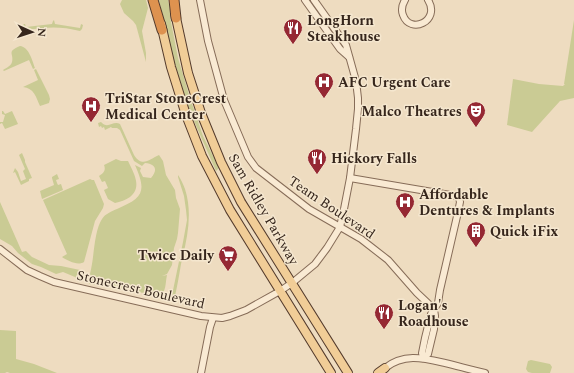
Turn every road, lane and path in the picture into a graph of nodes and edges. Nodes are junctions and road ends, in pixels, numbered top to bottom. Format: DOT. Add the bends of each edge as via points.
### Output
graph roads {
  1 [pos="154,0"];
  2 [pos="173,0"];
  3 [pos="200,0"];
  4 [pos="305,0"];
  5 [pos="314,0"];
  6 [pos="405,0"];
  7 [pos="428,0"];
  8 [pos="176,18"];
  9 [pos="162,30"];
  10 [pos="349,57"];
  11 [pos="350,178"];
  12 [pos="340,226"];
  13 [pos="0,250"];
  14 [pos="292,283"];
  15 [pos="280,291"];
  16 [pos="438,303"];
  17 [pos="434,309"];
  18 [pos="213,318"];
  19 [pos="434,329"];
  20 [pos="428,339"];
  21 [pos="423,358"];
  22 [pos="385,368"];
  23 [pos="201,373"];
  24 [pos="331,373"];
  25 [pos="348,373"];
  26 [pos="378,373"];
  27 [pos="482,373"];
  1 -- 9 [label="highway"];
  2 -- 8 [label="highway"];
  3 -- 12 [label="street, Team Boulevard" via="224,100 248,157 256,168 309,209"];
  4 -- 10 [label="street" via="340,49"];
  5 -- 10 [label="street, Stonecrest Boulevard" via="346,45"];
  6 -- 7 [label="street" via="402,14 407,21 415,24 423,24 429,19 432,8"];
  8 -- 14 [label="main road, Sam Ridley Parkway" via="188,73 221,162 241,202"];
  9 -- 15 [label="main road, Sam Ridley Parkway" via="186,116 202,156 230,210"];
  10 -- 11 [label="street, Stonecrest Boulevard" via="358,98"];
  11 -- 12 [label="street, Stonecrest Boulevard"];
  11 -- 16 [label="street" via="459,198"];
  12 -- 14 [label="street, Stonecrest Boulevard" via="315,264"];
  12 -- 17 [label="street, Team Boulevard" via="388,260"];
  13 -- 18 [label="street, Stonecrest Boulevard" via="27,270 54,282"];
  14 -- 15 [label="street, Stonecrest Boulevard"];
  14 -- 25 [label="main road, Sam Ridley Parkway"];
  15 -- 18 [label="street, Stonecrest Boulevard" via="246,310 222,318"];
  15 -- 24 [label="main road, Sam Ridley Parkway"];
  16 -- 17 [label="street"];
  16 -- 19 [label="street"];
  17 -- 19 [label="street"];
  17 -- 20 [label="street"];
  18 -- 23 [label="street"];
  19 -- 20 [label="street"];
  20 -- 21 [label="street" via="422,352"];
  21 -- 22 [label="street" via="407,358 391,363"];
  21 -- 27 [label="street"];
  22 -- 26 [label="main road"];
}
